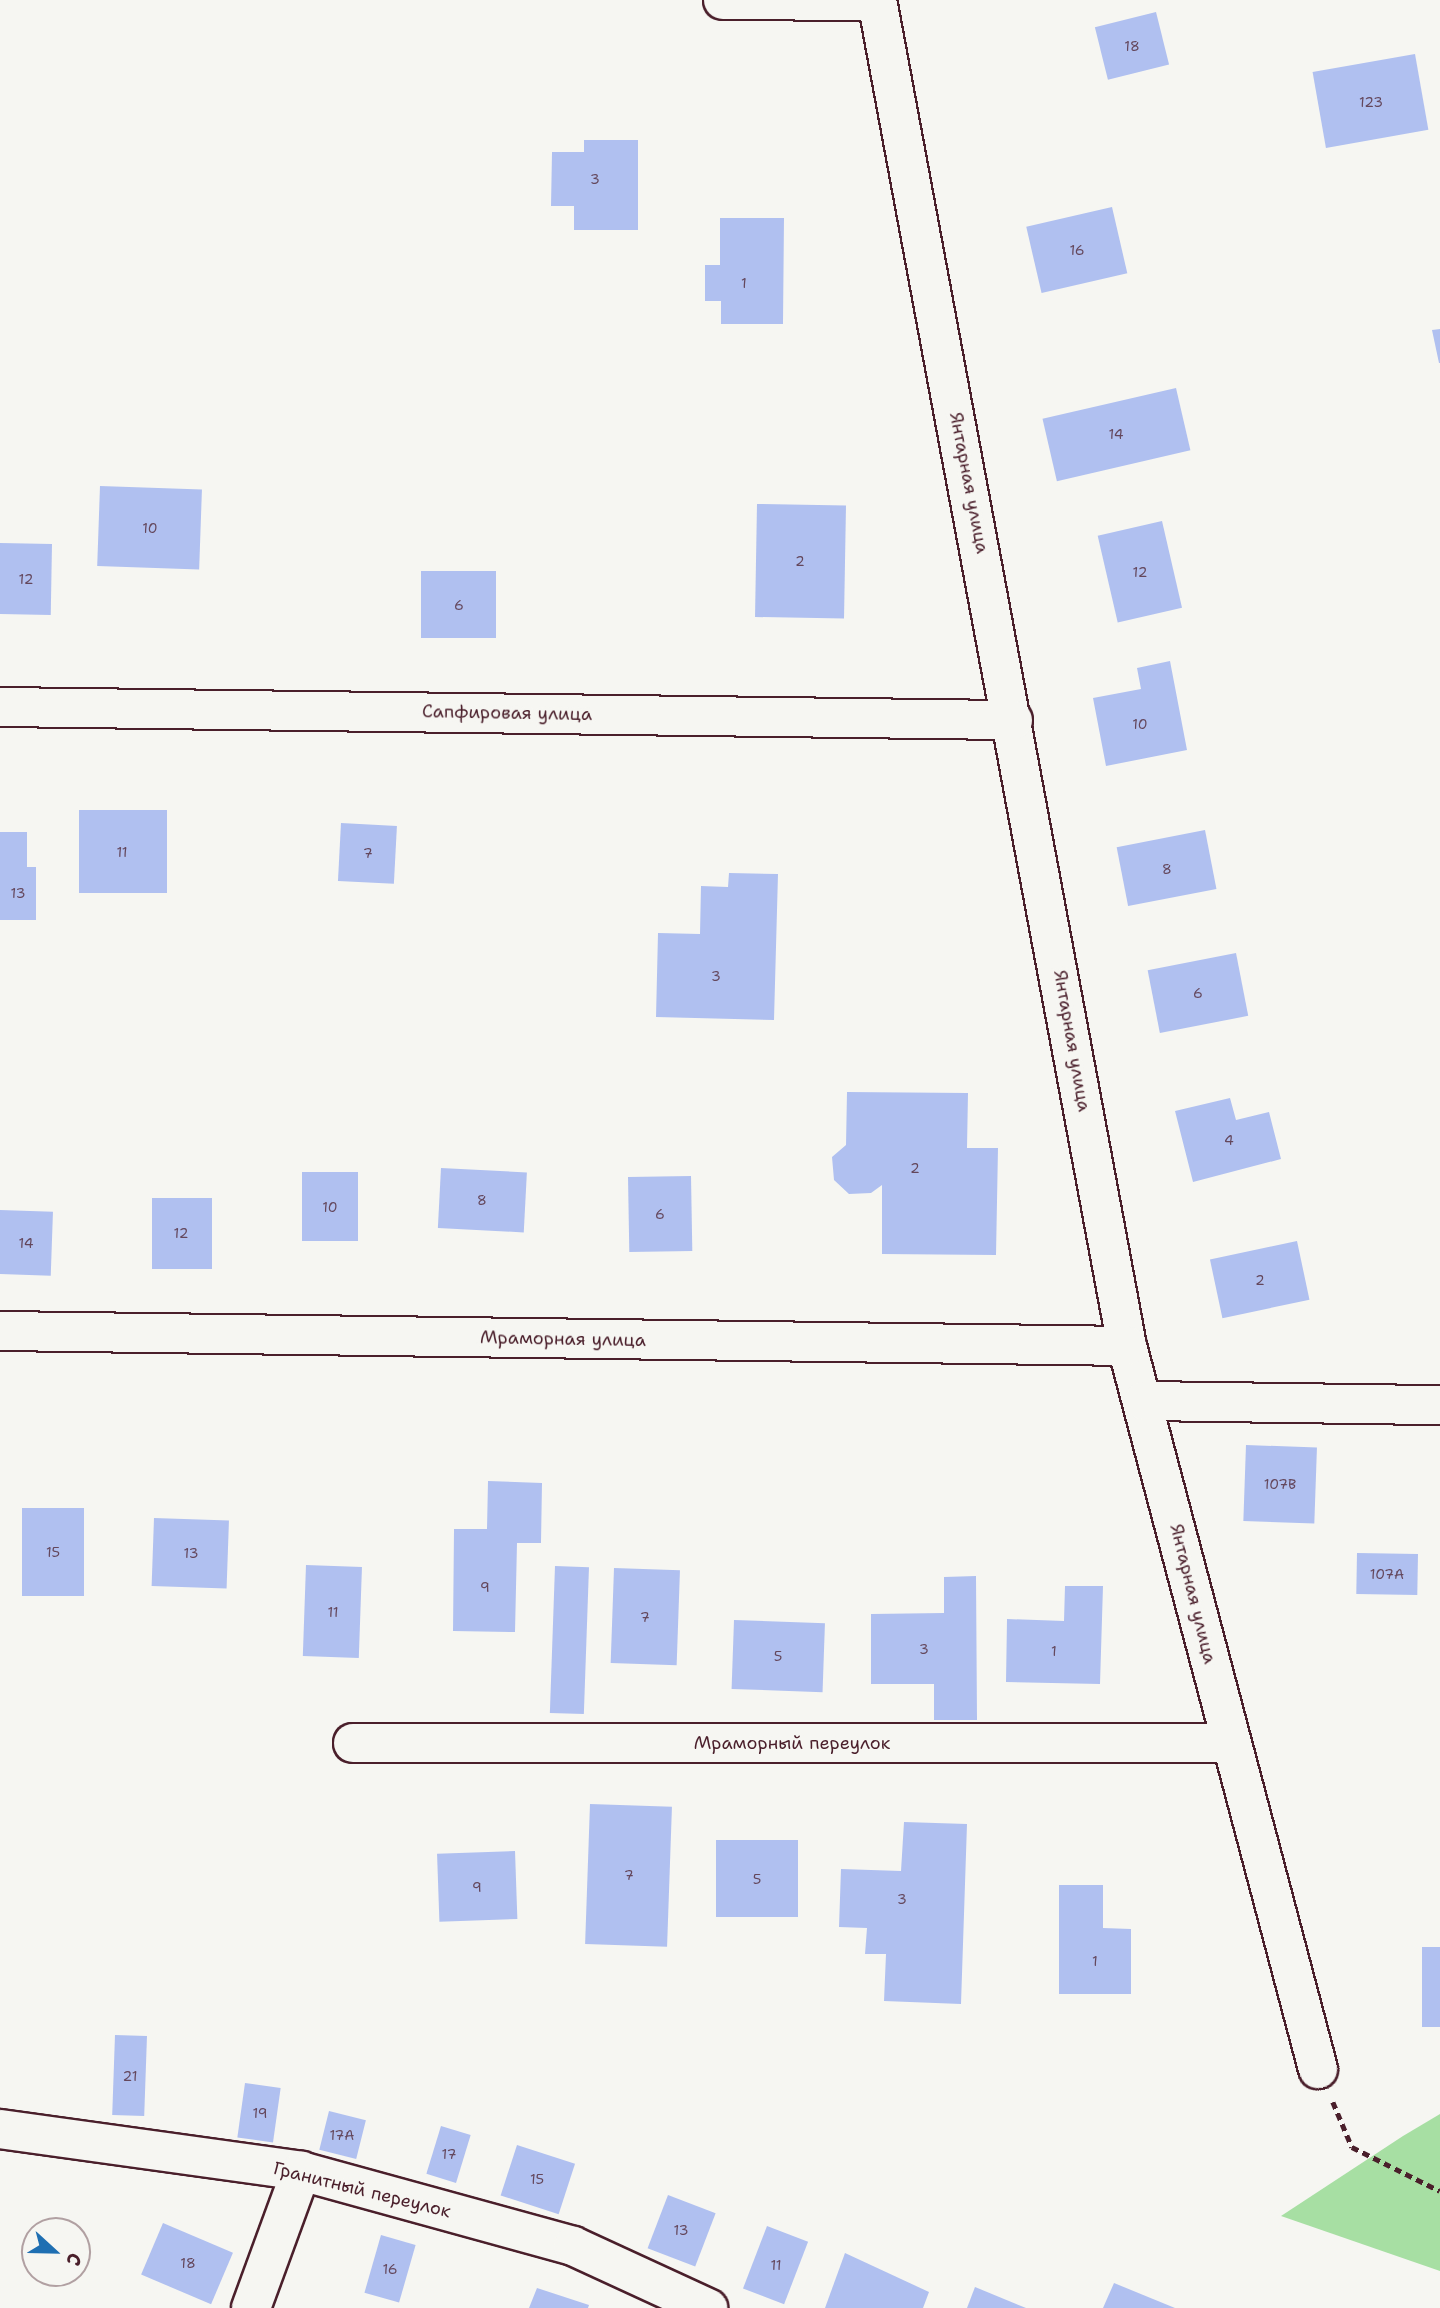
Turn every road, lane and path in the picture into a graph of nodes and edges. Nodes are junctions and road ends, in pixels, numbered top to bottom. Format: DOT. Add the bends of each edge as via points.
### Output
graph roads {
  1 [pos="723,0"];
  2 [pos="877,0"];
  3 [pos="0,706"];
  4 [pos="1013,720"];
  5 [pos="0,1331"];
  6 [pos="1127,1346"];
  7 [pos="1144,1401"];
  8 [pos="1440,1405"];
  9 [pos="353,1742"];
  10 [pos="1230,1743"];
  11 [pos="1318,2069"];
  12 [pos="0,2129"];
  13 [pos="301,2171"];
  14 [pos="1440,2191"];
  15 [pos="251,2308"];
  16 [pos="708,2308"];
  1 -- 2 [label="street"];
  2 -- 4 [label="street, Янтарная улица"];
  3 -- 4 [label="street, Сапфировая улица"];
  4 -- 6 [label="street, Янтарная улица"];
  5 -- 6 [label="street, Мраморная улица"];
  6 -- 7 [label="street, Янтарная улица"];
  7 -- 8 [label="street"];
  7 -- 10 [label="street, Янтарная улица"];
  9 -- 10 [label="street, Мраморный переулок"];
  10 -- 11 [label="street, Янтарная улица"];
  11 -- 14 [label="path" via="1352,2147"];
  12 -- 13 [label="street, Гранитный переулок"];
  13 -- 15 [label="street"];
  13 -- 16 [label="street, Гранитный переулок" via="573,2246"];
}
